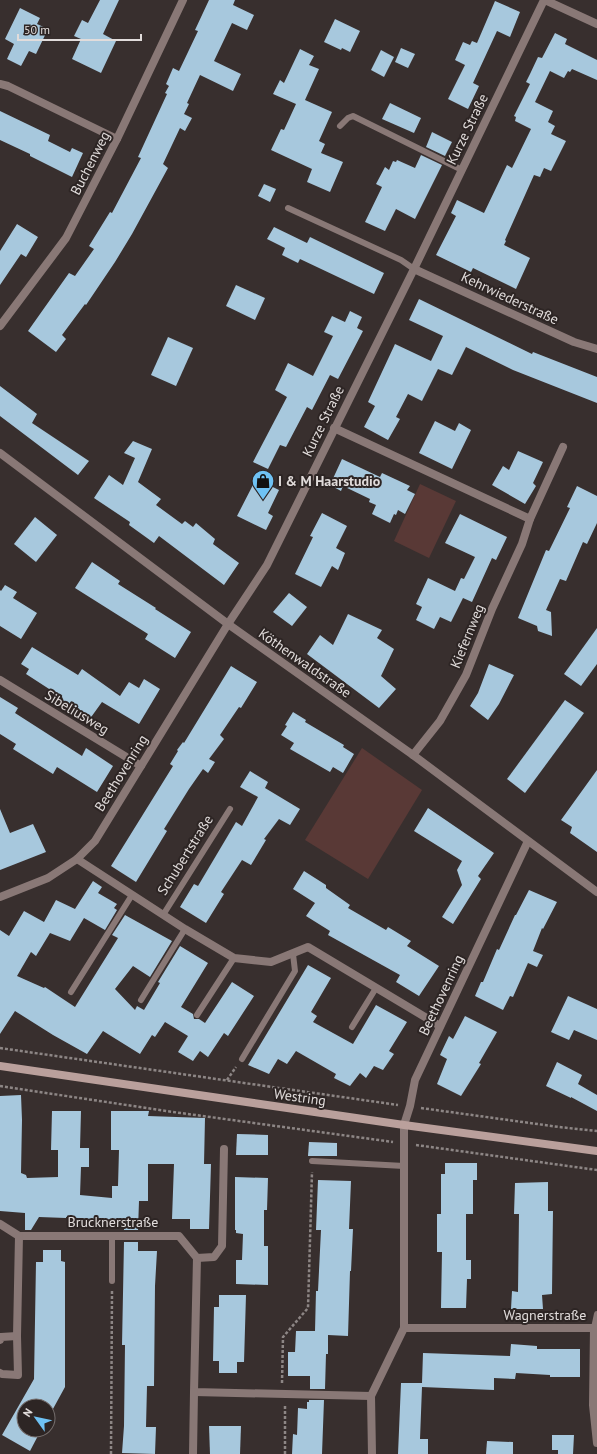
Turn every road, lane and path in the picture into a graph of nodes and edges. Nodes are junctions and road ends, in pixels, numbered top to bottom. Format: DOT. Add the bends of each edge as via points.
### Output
graph roads {
  1 [pos="183,0"];
  2 [pos="545,0"];
  3 [pos="597,24"];
  4 [pos="0,84"];
  5 [pos="340,126"];
  6 [pos="117,139"];
  7 [pos="462,170"];
  8 [pos="288,208"];
  9 [pos="414,269"];
  10 [pos="0,326"];
  11 [pos="597,349"];
  12 [pos="334,428"];
  13 [pos="563,447"];
  14 [pos="0,453"];
  15 [pos="530,519"];
  16 [pos="228,624"];
  17 [pos="0,680"];
  18 [pos="413,755"];
  19 [pos="141,766"];
  20 [pos="230,809"];
  21 [pos="528,841"];
  22 [pos="77,859"];
  23 [pos="597,892"];
  24 [pos="132,895"];
  25 [pos="0,897"];
  26 [pos="163,915"];
  27 [pos="185,928"];
  28 [pos="293,954"];
  29 [pos="234,958"];
  30 [pos="376,988"];
  31 [pos="71,992"];
  32 [pos="141,1000"];
  33 [pos="198,1016"];
  34 [pos="440,1026"];
  35 [pos="352,1027"];
  36 [pos="0,1048"];
  37 [pos="242,1059"];
  38 [pos="0,1066"];
  39 [pos="227,1080"];
  40 [pos="0,1086"];
  41 [pos="410,1106"];
  42 [pos="404,1125"];
  43 [pos="597,1131"];
  44 [pos="404,1143"];
  45 [pos="224,1149"];
  46 [pos="597,1151"];
  47 [pos="312,1161"];
  48 [pos="404,1166"];
  49 [pos="597,1170"];
  50 [pos="0,1224"];
  51 [pos="112,1235"];
  52 [pos="19,1236"];
  53 [pos="197,1258"];
  54 [pos="112,1281"];
  55 [pos="597,1314"];
  56 [pos="404,1328"];
  57 [pos="594,1328"];
  58 [pos="17,1336"];
  59 [pos="0,1340"];
  60 [pos="0,1373"];
  61 [pos="194,1392"];
  62 [pos="284,1393"];
  63 [pos="371,1396"];
  64 [pos="597,1443"];
  65 [pos="111,1454"];
  66 [pos="193,1454"];
  67 [pos="285,1454"];
  68 [pos="372,1454"];
  1 -- 6 [label="street, Buchenweg"];
  2 -- 3 [label="street"];
  2 -- 7 [label="street, Kurze Straße"];
  4 -- 6 [label="street"];
  5 -- 7 [label="lane" via="353,116"];
  6 -- 10 [label="street, Buchenweg" via="66,238"];
  7 -- 9 [label="street, Kurze Straße"];
  8 -- 9 [label="lane" via="401,260"];
  9 -- 11 [label="street, Kehrwiederstraße" via="574,342"];
  9 -- 12 [label="street, Kurze Straße"];
  12 -- 15 [label="street"];
  12 -- 16 [label="street, Kurze Straße" via="267,565"];
  13 -- 15 [label="street, Kiefernweg"];
  14 -- 16 [label="street, Köthenwaldstraße"];
  15 -- 18 [label="street, Kiefernweg" via="522,544 492,608 466,675 440,721"];
  16 -- 18 [label="street, Köthenwaldstraße"];
  16 -- 19 [label="street, Beethovenring"];
  17 -- 19 [label="street, Sibeliusweg"];
  18 -- 21 [label="street, Köthenwaldstraße"];
  19 -- 22 [label="street, Beethovenring" via="95,841"];
  20 -- 26 [label="lane, Schubertstraße"];
  21 -- 23 [label="street, Köthenwaldstraße"];
  21 -- 34 [label="street, Beethovenring"];
  22 -- 24 [label="street, Schubertstraße"];
  22 -- 25 [label="street, Beethovenring" via="48,878"];
  24 -- 26 [label="street, Schubertstraße"];
  24 -- 31 [label="lane"];
  26 -- 27 [label="street, Schubertstraße"];
  27 -- 29 [label="street, Schubertstraße"];
  27 -- 32 [label="lane"];
  28 -- 29 [label="street, Schubertstraße" via="271,962"];
  28 -- 30 [label="street, Schubertstraße" via="308,946"];
  28 -- 37 [label="lane" via="295,971"];
  29 -- 33 [label="lane"];
  30 -- 34 [label="street, Schubertstraße"];
  30 -- 35 [label="lane"];
  34 -- 41 [label="street, Beethovenring" via="415,1080"];
  36 -- 39 [label="path"];
  37 -- 39 [label="path"];
  38 -- 42 [label="street, Westring"];
  39 -- 41 [label="path"];
  40 -- 44 [label="path"];
  41 -- 42 [label="street, Beethovenring"];
  41 -- 43 [label="path"];
  42 -- 44 [label="street, Beethovenring"];
  42 -- 46 [label="street, Westring"];
  44 -- 48 [label="street, Beethovenring"];
  44 -- 49 [label="path"];
  45 -- 53 [label="street" via="222,1246 214,1258"];
  47 -- 48 [label="lane"];
  47 -- 62 [label="path" via="308,1308 283,1337"];
  48 -- 56 [label="street, Beethovenring"];
  50 -- 52 [label="street"];
  51 -- 52 [label="street, Brucknerstraße"];
  51 -- 53 [label="street, Brucknerstraße" via="179,1236"];
  51 -- 54 [label="lane"];
  52 -- 58 [label="street"];
  53 -- 61 [label="street"];
  54 -- 65 [label="path"];
  55 -- 57 [label="lane"];
  56 -- 57 [label="street, Wagnerstraße"];
  56 -- 63 [label="street, Beethovenring"];
  57 -- 64 [label="street, Wagnerstraße" via="593,1405"];
  58 -- 59 [label="street" via="1,1337"];
  58 -- 60 [label="street" via="18,1375"];
  61 -- 62 [label="street"];
  61 -- 66 [label="street"];
  62 -- 63 [label="street"];
  62 -- 67 [label="path"];
  63 -- 68 [label="street, Beethovenring"];
}
